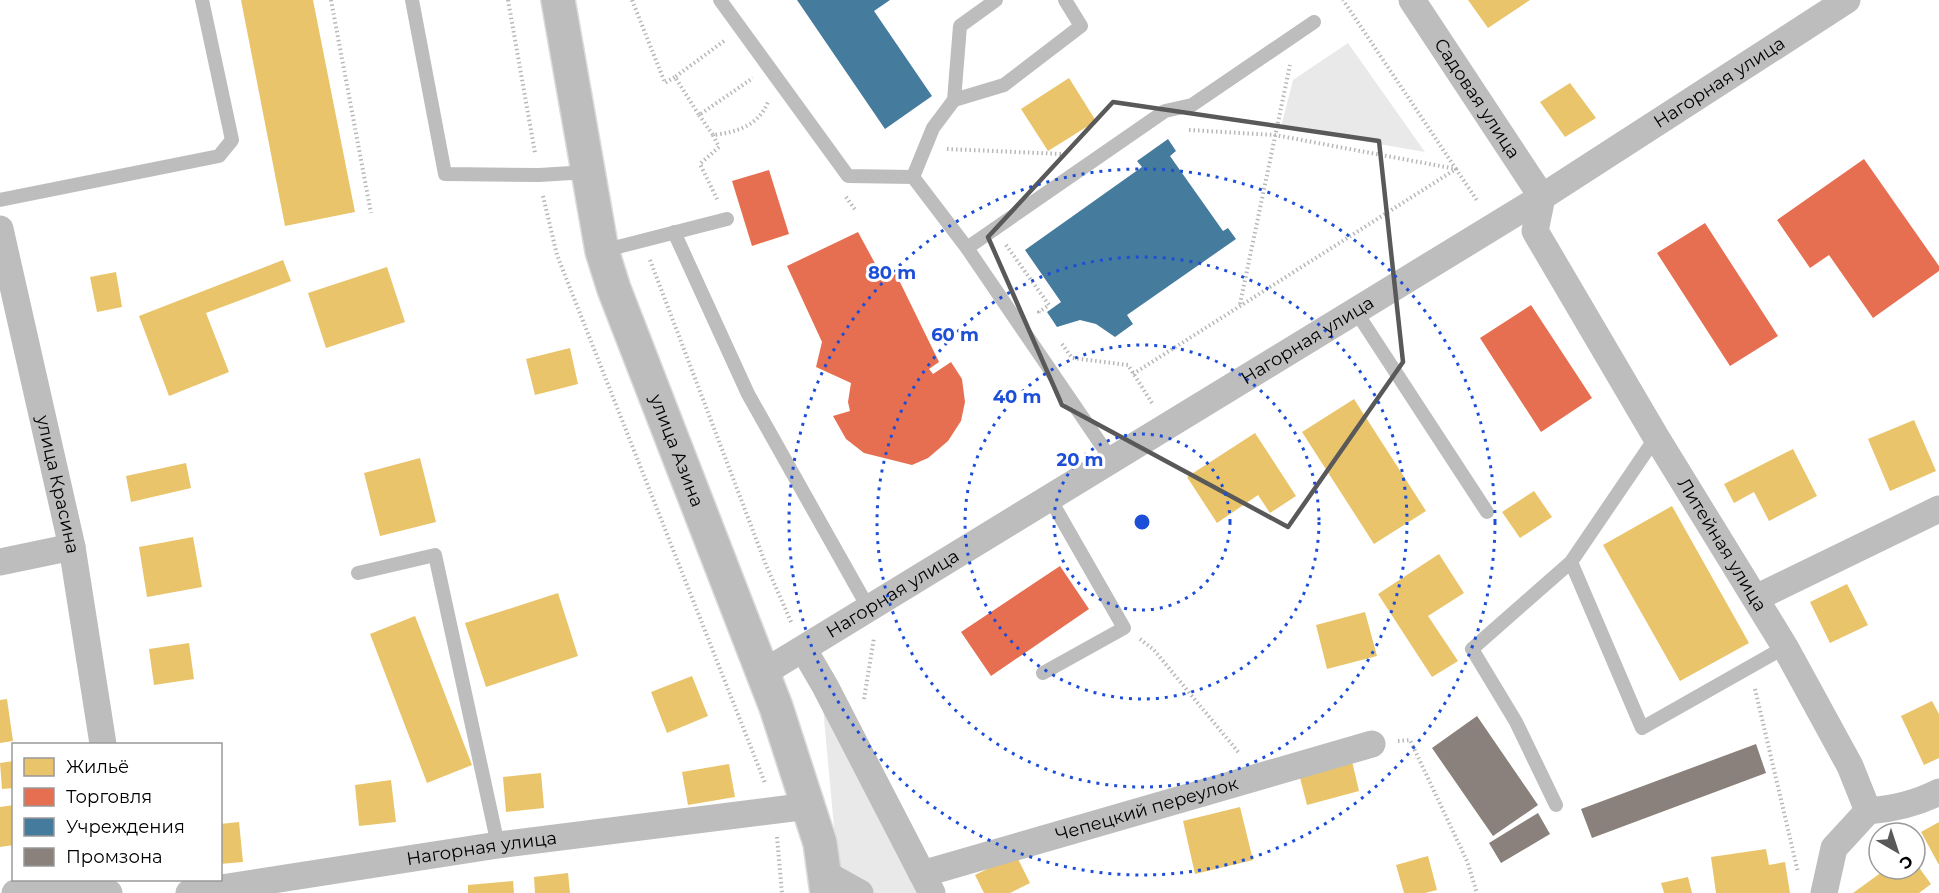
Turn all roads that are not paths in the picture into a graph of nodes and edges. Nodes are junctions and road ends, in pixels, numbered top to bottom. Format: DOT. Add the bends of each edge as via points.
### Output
graph roads {
  1 [pos="202,0"];
  2 [pos="412,0"];
  3 [pos="558,0"];
  4 [pos="720,0"];
  5 [pos="996,0"];
  6 [pos="1065,0"];
  7 [pos="1412,0"];
  8 [pos="1847,0"];
  9 [pos="1314,22"];
  10 [pos="954,100"];
  11 [pos="588,172"];
  12 [pos="913,177"];
  13 [pos="1542,197"];
  14 [pos="0,200"];
  15 [pos="727,219"];
  16 [pos="0,229"];
  17 [pos="674,232"];
  18 [pos="967,248"];
  19 [pos="602,251"];
  20 [pos="1355,310"];
  21 [pos="1656,438"];
  22 [pos="1111,459"];
  23 [pos="1049,497"];
  24 [pos="1939,509"];
  25 [pos="1487,512"];
  26 [pos="72,547"];
  27 [pos="0,562"];
  28 [pos="1571,562"];
  29 [pos="358,573"];
  30 [pos="1756,598"];
  31 [pos="875,606"];
  32 [pos="1785,647"];
  33 [pos="804,650"];
  34 [pos="763,673"];
  35 [pos="1043,673"];
  36 [pos="103,743"];
  37 [pos="1372,744"];
  38 [pos="1939,792"];
  39 [pos="1556,805"];
  40 [pos="809,806"];
  41 [pos="1868,811"];
  42 [pos="498,845"];
  43 [pos="825,883"];
  44 [pos="927,883"];
  45 [pos="1813,888"];
  46 [pos="15,893"];
  47 [pos="109,893"];
  48 [pos="189,893"];
  49 [pos="860,893"];
  1 -- 14 [label="lane" via="232,140 219,156"];
  2 -- 11 [label="lane" via="445,174"];
  3 -- 11 [label="main road, улица Азина"];
  4 -- 12 [label="lane" via="848,176"];
  5 -- 10 [label="lane" via="960,26"];
  6 -- 10 [label="lane" via="1081,26 1004,85"];
  7 -- 13 [label="street, Садовая улица"];
  8 -- 13 [label="street, Нагорная улица"];
  9 -- 18 [label="lane" via="1192,105 1165,111"];
  10 -- 12 [label="lane" via="933,128"];
  11 -- 19 [label="main road, улица Азина"];
  12 -- 18 [label="lane"];
  13 -- 20 [label="street, Нагорная улица"];
  13 -- 21 [label="street, Литейная улица" via="1535,231"];
  15 -- 17 [label="lane"];
  16 -- 26 [label="street, улица Красина"];
  17 -- 19 [label="lane"];
  17 -- 31 [label="lane" via="748,394"];
  18 -- 22 [label="lane"];
  19 -- 34 [label="main road, улица Азина"];
  20 -- 22 [label="street, Нагорная улица"];
  20 -- 25 [label="lane"];
  21 -- 28 [label="lane"];
  21 -- 30 [label="street, Литейная улица"];
  22 -- 23 [label="street, Нагорная улица"];
  23 -- 31 [label="street, Нагорная улица"];
  23 -- 35 [label="lane" via="1124,628"];
  24 -- 30 [label="street"];
  26 -- 27 [label="street"];
  26 -- 36 [label="street, улица Красина"];
  28 -- 32 [label="lane" via="1642,728"];
  28 -- 39 [label="lane" via="1472,649 1516,722"];
  29 -- 42 [label="lane" via="435,555"];
  30 -- 32 [label="street, Литейная улица"];
  31 -- 33 [label="street, Нагорная улица"];
  32 -- 41 [label="street, Литейная улица" via="1850,766"];
  33 -- 34 [label="street, Нагорная улица"];
  33 -- 44 [label="street"];
  34 -- 40 [label="main road, улица Азина"];
  37 -- 44 [label="street, Чепецкий переулок"];
  38 -- 41 [label="street" via="1894,809"];
  40 -- 42 [label="street, Нагорная улица"];
  40 -- 43 [label="main road, улица Азина" via="820,843"];
  41 -- 45 [label="street" via="1834,848"];
  42 -- 48 [label="street, Нагорная улица"];
  43 -- 49 [label="street"];
  46 -- 47 [label="street" via="86,881"];
}
